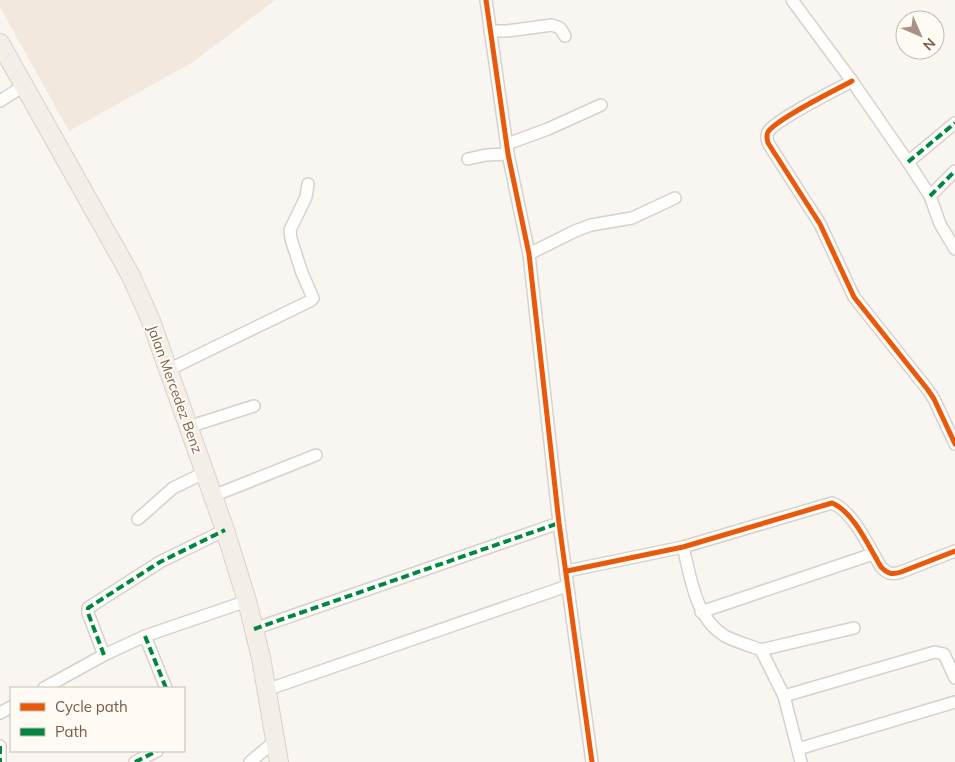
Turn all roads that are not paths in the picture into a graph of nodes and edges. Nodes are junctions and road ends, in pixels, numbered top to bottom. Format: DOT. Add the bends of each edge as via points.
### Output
graph roads {
  1 [pos="486,0"];
  2 [pos="792,0"];
  3 [pos="490,31"];
  4 [pos="565,36"];
  5 [pos="0,43"];
  6 [pos="852,81"];
  7 [pos="24,85"];
  8 [pos="0,101"];
  9 [pos="601,105"];
  10 [pos="955,123"];
  11 [pos="507,149"];
  12 [pos="468,159"];
  13 [pos="908,162"];
  14 [pos="955,171"];
  15 [pos="308,184"];
  16 [pos="930,196"];
  17 [pos="675,198"];
  18 [pos="955,249"];
  19 [pos="529,254"];
  20 [pos="168,370"];
  21 [pos="254,406"];
  22 [pos="188,427"];
  23 [pos="955,444"];
  24 [pos="316,455"];
  25 [pos="204,473"];
  26 [pos="213,496"];
  27 [pos="138,518"];
  28 [pos="559,523"];
  29 [pos="225,530"];
  30 [pos="683,547"];
  31 [pos="955,551"];
  32 [pos="873,554"];
  33 [pos="567,571"];
  34 [pos="567,586"];
  35 [pos="246,601"];
  36 [pos="701,612"];
  37 [pos="854,628"];
  38 [pos="254,629"];
  39 [pos="145,636"];
  40 [pos="761,650"];
  41 [pos="104,654"];
  42 [pos="955,678"];
  43 [pos="46,687"];
  44 [pos="166,687"];
  45 [pos="266,690"];
  46 [pos="784,696"];
  47 [pos="955,702"];
  48 [pos="275,741"];
  49 [pos="0,747"];
  50 [pos="798,749"];
  51 [pos="155,752"];
  52 [pos="0,762"];
  53 [pos="7,762"];
  54 [pos="135,762"];
  55 [pos="250,762"];
  56 [pos="279,762"];
  57 [pos="592,762"];
  58 [pos="801,762"];
  1 -- 3 [label="street"];
  2 -- 6 [label="street"];
  3 -- 4 [label="street" via="552,25 560,28"];
  3 -- 11 [label="street"];
  5 -- 7 [label="main road, Jalan Mercedez Benz"];
  6 -- 13 [label="street"];
  6 -- 23 [label="street" via="782,120 766,138 820,224 854,297 928,390"];
  7 -- 8 [label="street"];
  7 -- 20 [label="main road, Jalan Mercedez Benz" via="131,276"];
  9 -- 11 [label="street"];
  10 -- 13 [label="street"];
  11 -- 12 [label="street"];
  11 -- 19 [label="street"];
  13 -- 16 [label="street"];
  14 -- 16 [label="street"];
  15 -- 20 [label="street" via="306,197 290,230 290,239 313,298"];
  16 -- 18 [label="street" via="940,224"];
  17 -- 19 [label="street" via="632,218 590,225"];
  19 -- 28 [label="street"];
  20 -- 22 [label="main road, Jalan Mercedez Benz"];
  21 -- 22 [label="street"];
  22 -- 25 [label="main road, Jalan Mercedez Benz"];
  24 -- 26 [label="street"];
  25 -- 26 [label="main road, Jalan Mercedez Benz"];
  25 -- 27 [label="street" via="173,488"];
  26 -- 29 [label="main road, Jalan Mercedez Benz"];
  28 -- 33 [label="street"];
  28 -- 38 [label="street"];
  29 -- 35 [label="main road, Jalan Mercedez Benz"];
  29 -- 41 [label="street" via="160,562 88,608"];
  30 -- 32 [label="street" via="832,503 841,506 849,515"];
  30 -- 33 [label="street"];
  30 -- 36 [label="street"];
  31 -- 32 [label="street" via="894,574 881,567"];
  32 -- 36 [label="street"];
  33 -- 34 [label="street"];
  34 -- 45 [label="street"];
  34 -- 57 [label="street"];
  35 -- 38 [label="main road, Jalan Mercedez Benz"];
  35 -- 39 [label="street"];
  36 -- 40 [label="street" via="726,636"];
  37 -- 40 [label="street"];
  38 -- 45 [label="main road, Jalan Mercedez Benz"];
  39 -- 41 [label="street"];
  39 -- 44 [label="street"];
  40 -- 46 [label="street"];
  41 -- 43 [label="street"];
  42 -- 46 [label="street" via="943,650"];
  45 -- 48 [label="main road, Jalan Mercedez Benz"];
  46 -- 50 [label="street"];
  47 -- 50 [label="street"];
  48 -- 55 [label="street"];
  48 -- 56 [label="main road, Jalan Mercedez Benz"];
  49 -- 52 [label="street"];
  49 -- 53 [label="street"];
  50 -- 58 [label="street"];
  51 -- 54 [label="street"];
}
